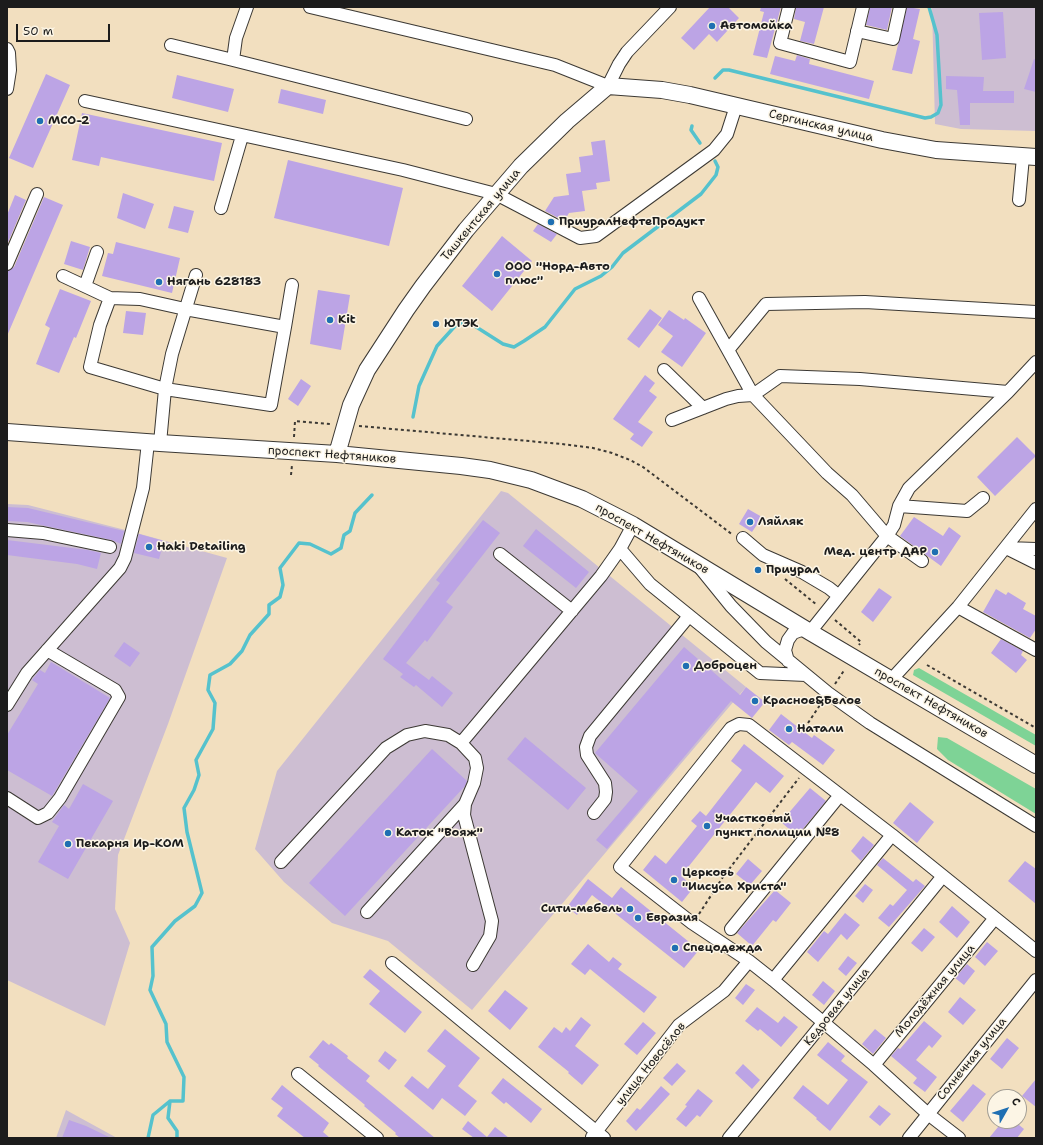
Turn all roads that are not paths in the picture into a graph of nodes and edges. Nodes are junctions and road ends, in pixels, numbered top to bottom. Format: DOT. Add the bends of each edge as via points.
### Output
graph roads {
  1 [pos="248,7"];
  2 [pos="310,7"];
  3 [pos="670,7"];
  4 [pos="789,7"];
  5 [pos="863,7"];
  6 [pos="900,7"];
  7 [pos="857,31"];
  8 [pos="171,45"];
  9 [pos="7,49"];
  10 [pos="233,60"];
  11 [pos="608,86"];
  12 [pos="7,89"];
  13 [pos="85,101"];
  14 [pos="736,106"];
  15 [pos="466,119"];
  16 [pos="242,136"];
  17 [pos="1029,157"];
  18 [pos="37,194"];
  19 [pos="496,194"];
  20 [pos="1019,200"];
  21 [pos="222,208"];
  22 [pos="97,252"];
  23 [pos="7,264"];
  24 [pos="196,275"];
  25 [pos="63,276"];
  26 [pos="292,285"];
  27 [pos="85,286"];
  28 [pos="110,298"];
  29 [pos="699,298"];
  30 [pos="185,309"];
  31 [pos="1036,312"];
  32 [pos="285,327"];
  33 [pos="728,350"];
  34 [pos="1036,362"];
  35 [pos="664,370"];
  36 [pos="165,389"];
  37 [pos="1008,392"];
  38 [pos="753,395"];
  39 [pos="703,408"];
  40 [pos="672,420"];
  41 [pos="7,432"];
  42 [pos="154,443"];
  43 [pos="337,454"];
  44 [pos="983,498"];
  45 [pos="899,506"];
  46 [pos="1036,509"];
  47 [pos="633,525"];
  48 [pos="894,525"];
  49 [pos="879,526"];
  50 [pos="7,530"];
  51 [pos="888,536"];
  52 [pos="743,538"];
  53 [pos="110,547"];
  54 [pos="1006,548"];
  55 [pos="620,549"];
  56 [pos="1036,549"];
  57 [pos="500,554"];
  58 [pos="922,561"];
  59 [pos="1036,563"];
  60 [pos="699,566"];
  61 [pos="839,596"];
  62 [pos="958,607"];
  63 [pos="572,612"];
  64 [pos="689,616"];
  65 [pos="807,630"];
  66 [pos="47,650"];
  67 [pos="1036,650"];
  68 [pos="788,661"];
  69 [pos="806,675"];
  70 [pos="892,680"];
  71 [pos="7,705"];
  72 [pos="461,743"];
  73 [pos="1036,765"];
  74 [pos="840,795"];
  75 [pos="7,798"];
  76 [pos="465,804"];
  77 [pos="594,813"];
  78 [pos="1036,826"];
  79 [pos="892,835"];
  80 [pos="281,862"];
  81 [pos="943,876"];
  82 [pos="367,912"];
  83 [pos="996,918"];
  84 [pos="731,929"];
  85 [pos="1036,951"];
  86 [pos="749,960"];
  87 [pos="392,964"];
  88 [pos="473,965"];
  89 [pos="773,980"];
  90 [pos="1036,980"];
  91 [pos="824,1023"];
  92 [pos="874,1065"];
  93 [pos="298,1074"];
  94 [pos="928,1114"];
  95 [pos="598,1136"];
  96 [pos="377,1138"];
  97 [pos="729,1138"];
  98 [pos="909,1138"];
  99 [pos="959,1138"];
  1 -- 10 [label="street" via="236,38"];
  2 -- 11 [label="street" via="555,65"];
  3 -- 11 [label="street, Ташкентская улица" via="627,52"];
  4 -- 7 [label="street" via="780,43 850,62"];
  5 -- 7 [label="street"];
  6 -- 7 [label="street" via="893,39"];
  8 -- 10 [label="street"];
  9 -- 12 [label="street" via="10,70"];
  10 -- 15 [label="street"];
  11 -- 14 [label="main road, Сергинская улица" via="662,90"];
  11 -- 19 [label="main road, Ташкентская улица" via="546,140"];
  13 -- 16 [label="street"];
  14 -- 17 [label="main road, Сергинская улица" via="936,150"];
  14 -- 19 [label="street" via="727,134 714,150 596,236 580,238 572,235"];
  16 -- 19 [label="street" via="403,170"];
  16 -- 21 [label="street"];
  17 -- 20 [label="street"];
  18 -- 23 [label="street"];
  19 -- 43 [label="main road, Ташкентская улица" via="423,286 367,370 351,405"];
  22 -- 27 [label="street"];
  24 -- 30 [label="street"];
  25 -- 27 [label="street"];
  26 -- 32 [label="street"];
  27 -- 28 [label="street"];
  28 -- 30 [label="street" via="140,298"];
  28 -- 36 [label="street" via="100,325 90,367"];
  29 -- 33 [label="street"];
  30 -- 32 [label="street"];
  30 -- 36 [label="street"];
  31 -- 33 [label="street" via="865,302 766,304"];
  32 -- 36 [label="street" via="271,405"];
  33 -- 38 [label="street"];
  34 -- 37 [label="street"];
  35 -- 39 [label="street"];
  36 -- 42 [label="street"];
  37 -- 38 [label="street" via="860,379 780,376"];
  37 -- 45 [label="street" via="909,488"];
  38 -- 39 [label="street" via="738,396"];
  38 -- 49 [label="street" via="827,473 852,495"];
  39 -- 40 [label="street"];
  41 -- 42 [label="main road, проспект Нефтяников"];
  42 -- 43 [label="main road, проспект Нефтяников"];
  42 -- 66 [label="street" via="125,558 120,568"];
  43 -- 47 [label="main road, проспект Нефтяников" via="461,466 511,475 561,490"];
  44 -- 45 [label="street" via="966,511"];
  45 -- 48 [label="street"];
  46 -- 54 [label="street"];
  47 -- 55 [label="street"];
  47 -- 60 [label="main road, проспект Нефтяников"];
  48 -- 49 [label="street"];
  48 -- 51 [label="street"];
  49 -- 51 [label="street"];
  50 -- 53 [label="street" via="43,533"];
  51 -- 58 [label="street"];
  51 -- 61 [label="street"];
  52 -- 61 [label="street" via="763,555 802,572"];
  54 -- 56 [label="street"];
  54 -- 59 [label="street"];
  54 -- 62 [label="street"];
  55 -- 63 [label="street"];
  55 -- 64 [label="street" via="650,584"];
  57 -- 63 [label="street"];
  60 -- 65 [label="main road, проспект Нефтяников"];
  60 -- 68 [label="street" via="730,606"];
  61 -- 65 [label="street"];
  62 -- 67 [label="street"];
  62 -- 70 [label="street"];
  63 -- 72 [label="street"];
  64 -- 69 [label="street" via="760,673"];
  64 -- 77 [label="street" via="590,736 586,747 588,755 605,783 606,792 605,799"];
  65 -- 68 [label="street" via="793,634 788,640 785,650"];
  65 -- 70 [label="main road, проспект Нефтяников"];
  66 -- 71 [label="street" via="27,673"];
  66 -- 75 [label="street" via="114,690 119,697 60,798 48,813 38,818"];
  68 -- 69 [label="street"];
  69 -- 78 [label="street" via="870,723"];
  70 -- 73 [label="main road, проспект Нефтяников"];
  72 -- 76 [label="street" via="475,758 477,768"];
  72 -- 80 [label="street" via="448,735 425,730 407,735 386,748"];
  74 -- 79 [label="street"];
  74 -- 84 [label="street"];
  74 -- 86 [label="street" via="749,725 739,724 731,728 620,867 692,923"];
  76 -- 82 [label="street"];
  76 -- 88 [label="street" via="464,815 492,921 490,936"];
  79 -- 81 [label="street"];
  79 -- 89 [label="street"];
  81 -- 83 [label="street"];
  81 -- 91 [label="street, Кедровая улица"];
  83 -- 85 [label="street"];
  83 -- 92 [label="street, Молодёжная улица"];
  86 -- 89 [label="street"];
  86 -- 95 [label="street, улица Новосёлов" via="724,991 678,1025"];
  87 -- 95 [label="street"];
  89 -- 91 [label="street"];
  90 -- 94 [label="street, Солнечная улица"];
  91 -- 92 [label="street"];
  91 -- 97 [label="street, Кедровая улица"];
  92 -- 94 [label="street"];
  93 -- 96 [label="street"];
  94 -- 98 [label="street, Солнечная улица"];
  94 -- 99 [label="street"];
}
